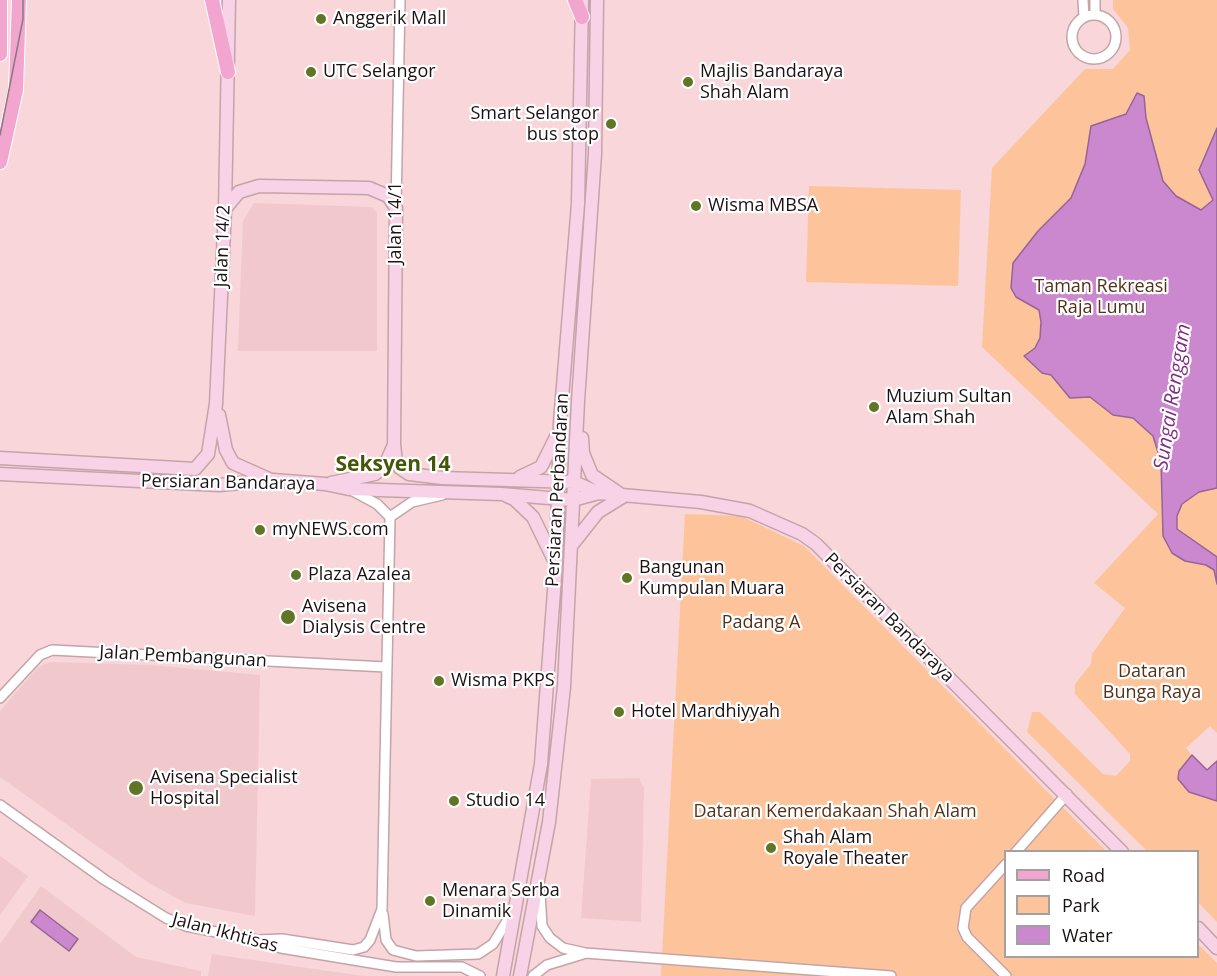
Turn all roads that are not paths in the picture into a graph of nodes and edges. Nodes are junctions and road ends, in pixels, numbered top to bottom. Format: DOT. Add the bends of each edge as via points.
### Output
graph roads {
  1 [pos="0,0"];
  2 [pos="19,0"];
  3 [pos="212,0"];
  4 [pos="229,0"];
  5 [pos="400,0"];
  6 [pos="574,0"];
  7 [pos="582,0"];
  8 [pos="597,0"];
  9 [pos="1083,0"];
  10 [pos="1095,0"];
  11 [pos="1095,14"];
  12 [pos="582,17"];
  13 [pos="1084,17"];
  14 [pos="0,54"];
  15 [pos="228,72"];
  16 [pos="0,162"];
  17 [pos="396,208"];
  18 [pos="225,209"];
  19 [pos="578,401"];
  20 [pos="216,404"];
  21 [pos="560,422"];
  22 [pos="394,445"];
  23 [pos="0,458"];
  24 [pos="178,468"];
  25 [pos="0,474"];
  26 [pos="273,480"];
  27 [pos="513,480"];
  28 [pos="558,480"];
  29 [pos="574,482"];
  30 [pos="325,484"];
  31 [pos="349,489"];
  32 [pos="452,493"];
  33 [pos="599,493"];
  34 [pos="501,494"];
  35 [pos="624,496"];
  36 [pos="558,499"];
  37 [pos="573,500"];
  38 [pos="390,517"];
  39 [pos="571,546"];
  40 [pos="556,564"];
  41 [pos="386,667"];
  42 [pos="0,698"];
  43 [pos="1067,794"];
  44 [pos="0,805"];
  45 [pos="1018,850"];
  46 [pos="1120,850"];
  47 [pos="1004,865"];
  48 [pos="539,876"];
  49 [pos="517,903"];
  50 [pos="382,909"];
  51 [pos="1199,930"];
  52 [pos="257,940"];
  53 [pos="1217,948"];
  54 [pos="585,953"];
  55 [pos="480,976"];
  56 [pos="503,976"];
  57 [pos="520,976"];
  58 [pos="533,976"];
  59 [pos="891,976"];
  60 [pos="1006,976"];
  1 -- 14 [label="main road"];
  2 -- 16 [label="main road" via="16,90"];
  3 -- 15 [label="main road"];
  4 -- 15 [label="main road, Jalan 14/2"];
  5 -- 17 [label="street, Jalan 14/1"];
  6 -- 12 [label="main road"];
  7 -- 12 [label="main road, Persiaran Perbandaran"];
  8 -- 19 [label="main road, Persiaran Perbandaran" via="595,154"];
  9 -- 13 [label="street"];
  10 -- 11 [label="street"];
  11 -- 13 [label="street"];
  11 -- 13 [label="street" via="1110,21 1117,35 1113,50 1100,59 1084,57 1074,45 1073,29"];
  12 -- 21 [label="main road, Persiaran Perbandaran" via="578,204"];
  15 -- 18 [label="main road, Jalan 14/2"];
  17 -- 18 [label="main road" via="388,196 369,188 259,186 239,192"];
  17 -- 22 [label="main road, Jalan 14/1"];
  18 -- 20 [label="main road, Jalan 14/2"];
  19 -- 29 [label="main road, Persiaran Perbandaran"];
  19 -- 35 [label="main road" via="583,453 590,472"];
  20 -- 24 [label="main road, Jalan 14/2" via="208,454 195,469"];
  20 -- 26 [label="main road" via="233,464"];
  21 -- 27 [label="main road" via="554,445 541,467"];
  21 -- 28 [label="main road, Persiaran Perbandaran"];
  22 -- 27 [label="main road, Persiaran Bandaraya" via="396,462 409,474"];
  22 -- 30 [label="main road" via="385,465 375,474"];
  23 -- 24 [label="main road, Persiaran Bandaraya"];
  25 -- 26 [label="main road, Persiaran Bandaraya" via="219,485"];
  26 -- 30 [label="main road, Persiaran Bandaraya"];
  27 -- 28 [label="main road, Persiaran Bandaraya"];
  28 -- 29 [label="main road, Persiaran Bandaraya"];
  28 -- 36 [label="main road, Persiaran Perbandaran"];
  29 -- 33 [label="main road, Persiaran Bandaraya"];
  29 -- 37 [label="main road, Persiaran Perbandaran"];
  30 -- 31 [label="main road, Persiaran Bandaraya"];
  31 -- 32 [label="main road, Persiaran Bandaraya"];
  31 -- 38 [label="street" via="377,504"];
  32 -- 34 [label="main road, Persiaran Bandaraya"];
  32 -- 38 [label="street" via="412,502"];
  33 -- 35 [label="main road, Persiaran Bandaraya"];
  33 -- 37 [label="main road, Persiaran Bandaraya"];
  34 -- 36 [label="main road, Persiaran Bandaraya"];
  34 -- 40 [label="main road" via="514,499 533,517"];
  35 -- 39 [label="main road" via="598,512"];
  35 -- 43 [label="main road, Persiaran Bandaraya" via="701,502 750,511 809,538"];
  36 -- 37 [label="main road, Persiaran Bandaraya"];
  36 -- 40 [label="main road, Persiaran Perbandaran"];
  37 -- 39 [label="main road, Persiaran Perbandaran"];
  38 -- 41 [label="street"];
  39 -- 48 [label="main road, Persiaran Perbandaran" via="559,748"];
  40 -- 49 [label="main road, Persiaran Perbandaran" via="541,764"];
  41 -- 42 [label="street, Jalan Pembangunan" via="52,650 40,655"];
  41 -- 50 [label="street"];
  43 -- 45 [label="street"];
  43 -- 46 [label="main road, Persiaran Bandaraya"];
  44 -- 52 [label="street, Jalan Ikhtisas" via="166,918 186,926"];
  47 -- 60 [label="street" via="966,908 963,928 967,937"];
  48 -- 54 [label="street" via="542,926 563,948"];
  48 -- 57 [label="main road, Persiaran Perbandaran"];
  49 -- 50 [label="street" via="493,944 467,956 416,956 393,950 386,939"];
  49 -- 56 [label="main road, Persiaran Perbandaran"];
  50 -- 52 [label="street" via="370,940 364,947 352,950 282,939"];
  51 -- 53 [label="main road"];
  52 -- 55 [label="street, Jalan Ikhtisas" via="281,948 396,967 462,967"];
  54 -- 58 [label="street" via="559,960"];
  54 -- 59 [label="street"];
}
